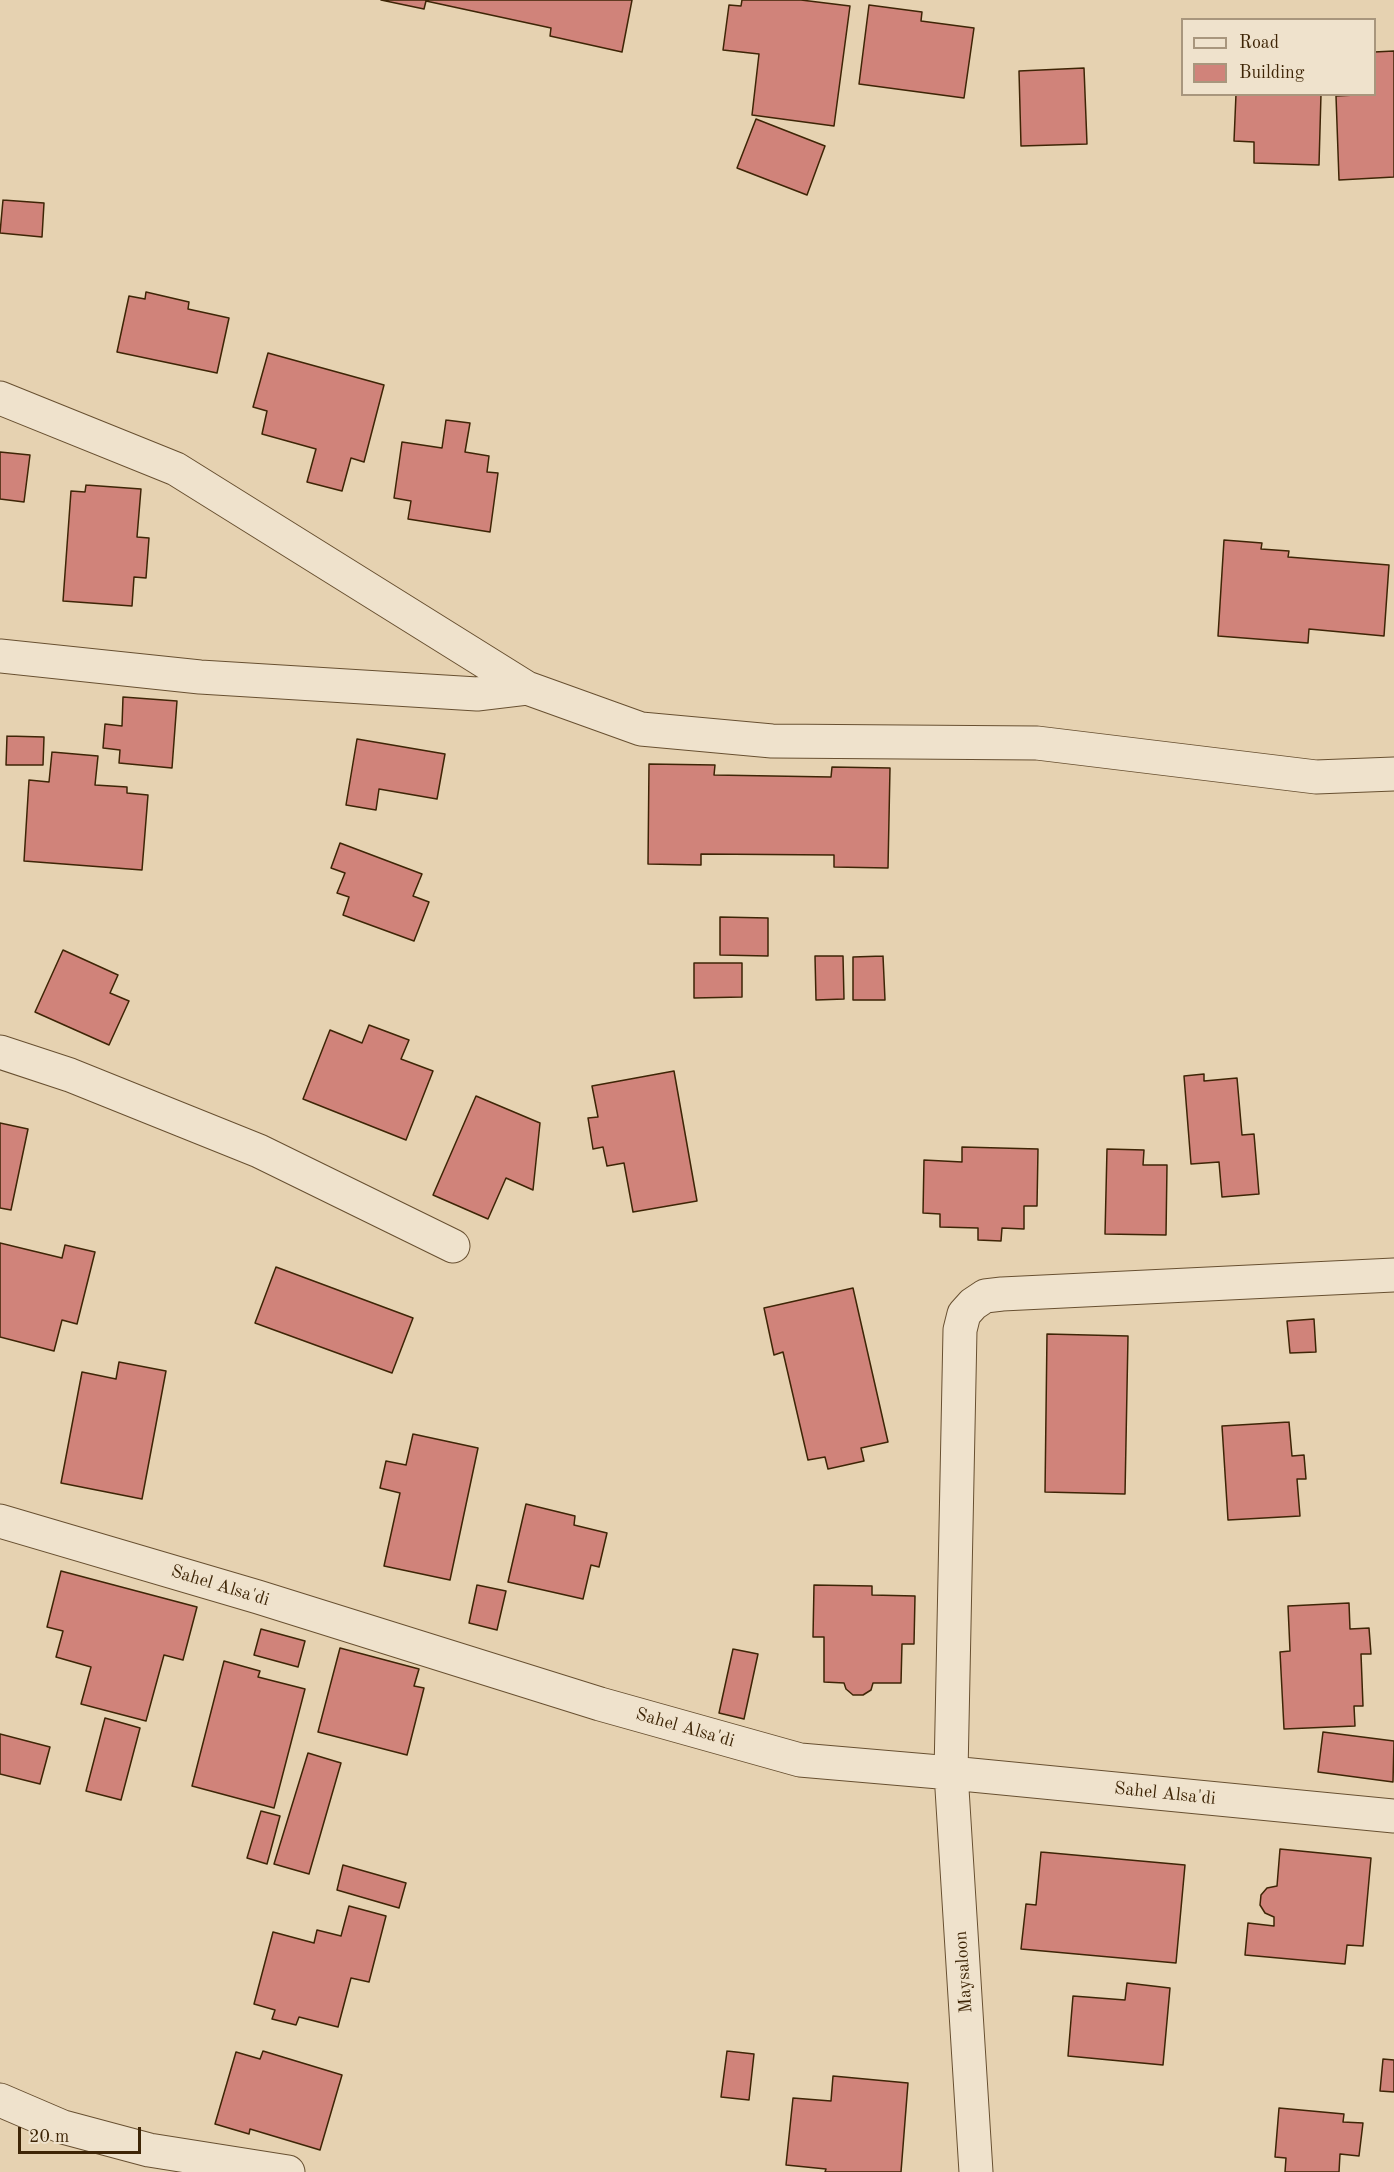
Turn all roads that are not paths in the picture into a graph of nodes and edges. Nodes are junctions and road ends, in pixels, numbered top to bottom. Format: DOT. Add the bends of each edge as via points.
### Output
graph roads {
  1 [pos="0,398"];
  2 [pos="0,656"];
  3 [pos="526,688"];
  4 [pos="1394,774"];
  5 [pos="0,1052"];
  6 [pos="453,1246"];
  7 [pos="1394,1275"];
  8 [pos="0,1521"];
  9 [pos="951,1773"];
  10 [pos="1394,1816"];
  11 [pos="0,2100"];
  12 [pos="288,2172"];
  13 [pos="976,2172"];
  1 -- 3 [label="street" via="176,469"];
  2 -- 3 [label="street" via="200,676 477,694"];
  3 -- 4 [label="street" via="641,729 772,741 1038,742 1316,777"];
  5 -- 6 [label="street" via="70,1075 259,1151"];
  7 -- 9 [label="street, Maysaloon" via="1002,1294 985,1296 964,1314 960,1330"];
  8 -- 9 [label="street, Sahel Alsa'di" via="600,1704 800,1760"];
  9 -- 10 [label="street, Sahel Alsa'di"];
  9 -- 13 [label="street, Maysaloon"];
  11 -- 12 [label="street" via="63,2127 148,2150"];
}
